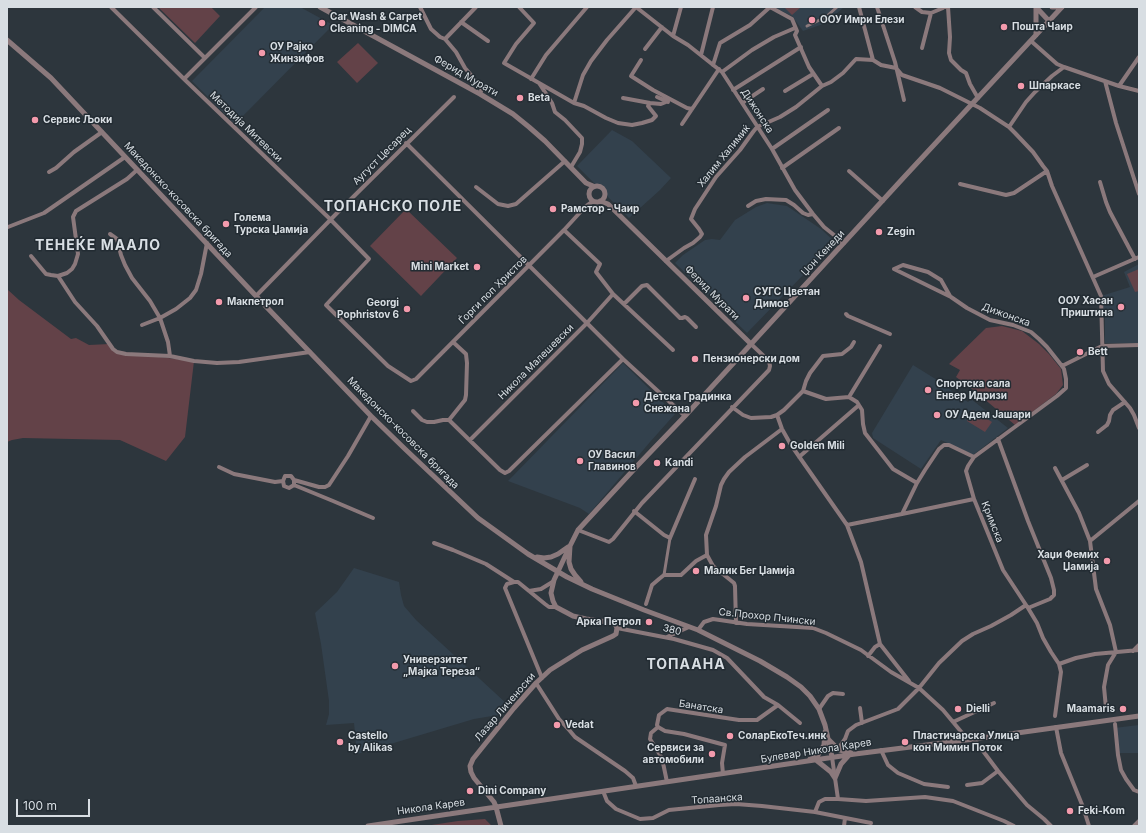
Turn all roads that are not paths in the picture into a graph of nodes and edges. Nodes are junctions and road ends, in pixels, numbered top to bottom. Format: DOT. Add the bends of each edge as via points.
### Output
graph roads {
  1 [pos="112,7"];
  2 [pos="153,7"];
  3 [pos="256,7"];
  4 [pos="320,7"];
  5 [pos="420,7"];
  6 [pos="476,7"];
  7 [pos="518,7"];
  8 [pos="587,7"];
  9 [pos="636,7"];
  10 [pos="681,7"];
  11 [pos="713,7"];
  12 [pos="770,7"];
  13 [pos="837,7"];
  14 [pos="859,7"];
  15 [pos="877,7"];
  16 [pos="915,7"];
  17 [pos="946,7"];
  18 [pos="1036,7"];
  19 [pos="1052,7"];
  20 [pos="1062,7"];
  21 [pos="931,13"];
  22 [pos="1049,21"];
  23 [pos="461,22"];
  24 [pos="807,26"];
  25 [pos="662,27"];
  26 [pos="802,28"];
  27 [pos="796,29"];
  28 [pos="1036,35"];
  29 [pos="673,36"];
  30 [pos="445,39"];
  31 [pos="7,40"];
  32 [pos="488,41"];
  33 [pos="1031,41"];
  34 [pos="801,48"];
  35 [pos="922,48"];
  36 [pos="645,49"];
  37 [pos="702,56"];
  38 [pos="1139,57"];
  39 [pos="205,58"];
  40 [pos="641,60"];
  41 [pos="873,60"];
  42 [pos="713,65"];
  43 [pos="1064,67"];
  44 [pos="896,68"];
  45 [pos="720,71"];
  46 [pos="813,74"];
  47 [pos="184,79"];
  48 [pos="531,79"];
  49 [pos="538,81"];
  50 [pos="1105,81"];
  51 [pos="822,86"];
  52 [pos="1119,86"];
  53 [pos="763,89"];
  54 [pos="733,90"];
  55 [pos="785,91"];
  56 [pos="1139,91"];
  57 [pos="480,94"];
  58 [pos="454,97"];
  59 [pos="657,97"];
  60 [pos="623,98"];
  61 [pos="978,98"];
  62 [pos="904,100"];
  63 [pos="666,102"];
  64 [pos="676,102"];
  65 [pos="574,103"];
  66 [pos="650,103"];
  67 [pos="742,103"];
  68 [pos="973,104"];
  69 [pos="692,109"];
  70 [pos="828,110"];
  71 [pos="682,124"];
  72 [pos="757,127"];
  73 [pos="1009,127"];
  74 [pos="838,128"];
  75 [pos="102,132"];
  76 [pos="406,144"];
  77 [pos="772,149"];
  78 [pos="125,157"];
  79 [pos="564,161"];
  80 [pos="571,167"];
  81 [pos="782,168"];
  82 [pos="137,170"];
  83 [pos="848,171"];
  84 [pos="1047,171"];
  85 [pos="49,172"];
  86 [pos="1100,182"];
  87 [pos="586,183"];
  88 [pos="960,184"];
  89 [pos="593,186"];
  90 [pos="476,187"];
  91 [pos="588,190"];
  92 [pos="1139,194"];
  93 [pos="605,197"];
  94 [pos="591,200"];
  95 [pos="600,201"];
  96 [pos="883,201"];
  97 [pos="608,204"];
  98 [pos="748,206"];
  99 [pos="813,214"];
  100 [pos="330,219"];
  101 [pos="8,227"];
  102 [pos="564,230"];
  103 [pos="110,234"];
  104 [pos="207,243"];
  105 [pos="844,243"];
  106 [pos="31,256"];
  107 [pos="1137,258"];
  108 [pos="666,260"];
  109 [pos="529,265"];
  110 [pos="58,276"];
  111 [pos="1093,277"];
  112 [pos="613,294"];
  113 [pos="256,296"];
  114 [pos="951,298"];
  115 [pos="624,304"];
  116 [pos="846,314"];
  117 [pos="160,318"];
  118 [pos="587,323"];
  119 [pos="142,325"];
  120 [pos="696,327"];
  121 [pos="890,334"];
  122 [pos="453,342"];
  123 [pos="854,342"];
  124 [pos="751,344"];
  125 [pos="1139,345"];
  126 [pos="880,346"];
  127 [pos="1102,346"];
  128 [pos="673,350"];
  129 [pos="310,352"];
  130 [pos="170,356"];
  131 [pos="623,359"];
  132 [pos="1062,366"];
  133 [pos="411,381"];
  134 [pos="803,391"];
  135 [pos="849,397"];
  136 [pos="1125,402"];
  137 [pos="859,405"];
  138 [pos="732,407"];
  139 [pos="414,411"];
  140 [pos="371,416"];
  141 [pos="685,416"];
  142 [pos="777,416"];
  143 [pos="449,420"];
  144 [pos="1139,428"];
  145 [pos="782,429"];
  146 [pos="1098,432"];
  147 [pos="998,439"];
  148 [pos="470,440"];
  149 [pos="799,457"];
  150 [pos="974,457"];
  151 [pos="1087,465"];
  152 [pos="219,467"];
  153 [pos="1055,468"];
  154 [pos="696,479"];
  155 [pos="294,480"];
  156 [pos="1062,480"];
  157 [pos="282,481"];
  158 [pos="918,483"];
  159 [pos="294,485"];
  160 [pos="974,499"];
  161 [pos="1139,502"];
  162 [pos="634,511"];
  163 [pos="902,514"];
  164 [pos="373,518"];
  165 [pos="847,525"];
  166 [pos="578,530"];
  167 [pos="670,538"];
  168 [pos="1090,541"];
  169 [pos="434,543"];
  170 [pos="570,545"];
  171 [pos="707,555"];
  172 [pos="532,556"];
  173 [pos="558,571"];
  174 [pos="664,575"];
  175 [pos="554,580"];
  176 [pos="514,582"];
  177 [pos="586,586"];
  178 [pos="528,592"];
  179 [pos="646,604"];
  180 [pos="1027,606"];
  181 [pos="556,607"];
  182 [pos="736,623"];
  183 [pos="689,626"];
  184 [pos="617,628"];
  185 [pos="698,630"];
  186 [pos="667,638"];
  187 [pos="880,644"];
  188 [pos="1139,645"];
  189 [pos="1139,650"];
  190 [pos="1133,651"];
  191 [pos="1116,652"];
  192 [pos="868,656"];
  193 [pos="1058,664"];
  194 [pos="542,678"];
  195 [pos="536,683"];
  196 [pos="911,683"];
  197 [pos="920,688"];
  198 [pos="843,694"];
  199 [pos="994,703"];
  200 [pos="778,705"];
  201 [pos="819,708"];
  202 [pos="860,708"];
  203 [pos="1106,708"];
  204 [pos="1054,716"];
  205 [pos="1139,716"];
  206 [pos="953,722"];
  207 [pos="862,723"];
  208 [pos="800,724"];
  209 [pos="1115,724"];
  210 [pos="825,725"];
  211 [pos="1056,727"];
  212 [pos="658,728"];
  213 [pos="974,739"];
  214 [pos="829,740"];
  215 [pos="968,740"];
  216 [pos="838,749"];
  217 [pos="881,750"];
  218 [pos="852,754"];
  219 [pos="832,757"];
  220 [pos="816,760"];
  221 [pos="804,762"];
  222 [pos="998,771"];
  223 [pos="723,774"];
  224 [pos="835,778"];
  225 [pos="667,782"];
  226 [pos="968,784"];
  227 [pos="636,786"];
  228 [pos="948,787"];
  229 [pos="603,791"];
  230 [pos="1139,792"];
  231 [pos="838,799"];
  232 [pos="496,807"];
  233 [pos="815,812"];
  234 [pos="845,818"];
  235 [pos="1139,821"];
  236 [pos="871,823"];
  237 [pos="368,826"];
  238 [pos="501,826"];
  239 [pos="844,826"];
  240 [pos="1014,826"];
  241 [pos="1051,826"];
  242 [pos="1089,826"];
  243 [pos="1134,826"];
  1 -- 47 [label="street, Методија Митевски"];
  2 -- 39 [label="street"];
  3 -- 39 [label="street"];
  4 -- 57 [label="street, Ферид Мурати"];
  5 -- 30 [label="street" via="431,29"];
  6 -- 23 [label="street"];
  7 -- 48 [label="street" via="534,23 504,62"];
  8 -- 48 [label="street" via="546,55"];
  9 -- 25 [label="street, Дижонска"];
  9 -- 65 [label="street" via="591,61 583,75"];
  10 -- 29 [label="street"];
  11 -- 37 [label="street"];
  12 -- 27 [label="street" via="792,19"];
  12 -- 42 [label="street" via="750,24 720,43"];
  13 -- 24 [label="street"];
  14 -- 41 [label="street"];
  15 -- 44 [label="street"];
  16 -- 21 [label="street" via="922,12"];
  17 -- 21 [label="street"];
  17 -- 61 [label="street" via="951,60 966,73"];
  18 -- 22 [label="street"];
  18 -- 28 [label="street"];
  19 -- 20 [label="street"];
  20 -- 22 [label="street, Џон Кенеди"];
  21 -- 35 [label="street"];
  22 -- 28 [label="street, Џон Кенеди"];
  23 -- 30 [label="street"];
  23 -- 32 [label="street"];
  25 -- 29 [label="street, Дижонска"];
  25 -- 36 [label="street"];
  26 -- 27 [label="street"];
  27 -- 34 [label="street" via="794,35"];
  27 -- 45 [label="street" via="774,36"];
  28 -- 33 [label="street, Џон Кенеди"];
  29 -- 37 [label="street, Дижонска"];
  30 -- 57 [label="street" via="482,88"];
  31 -- 75 [label="street, Македонско-косовска бригада" via="51,78"];
  33 -- 43 [label="street"];
  33 -- 61 [label="street, Џон Кенеди"];
  34 -- 46 [label="street"];
  34 -- 54 [label="street"];
  37 -- 42 [label="street, Дижонска"];
  38 -- 52 [label="street"];
  39 -- 47 [label="street"];
  40 -- 64 [label="street" via="631,76"];
  41 -- 44 [label="street, Халим Халимиќ" via="881,65"];
  41 -- 51 [label="street, Халим Халимиќ" via="856,60 832,82"];
  42 -- 45 [label="street, Дижонска"];
  43 -- 50 [label="street"];
  43 -- 73 [label="street" via="1035,92"];
  44 -- 62 [label="street"];
  44 -- 68 [label="street, Халим Халимиќ" via="902,75 940,88"];
  45 -- 54 [label="street, Дижонска"];
  45 -- 69 [label="street"];
  46 -- 51 [label="street"];
  46 -- 55 [label="street"];
  47 -- 100 [label="street, Методија Митевски"];
  48 -- 49 [label="street"];
  49 -- 65 [label="street"];
  49 -- 80 [label="street" via="555,112 582,138 580,152"];
  50 -- 52 [label="street"];
  50 -- 92 [label="street"];
  51 -- 72 [label="street, Халим Халимиќ" via="796,107"];
  52 -- 56 [label="street"];
  53 -- 67 [label="street"];
  54 -- 67 [label="street, Дижонска"];
  57 -- 79 [label="street, Ферид Мурати" via="513,114"];
  58 -- 76 [label="street, Аугуст Цесарец"];
  59 -- 63 [label="street"];
  60 -- 66 [label="street"];
  61 -- 68 [label="street, Џон Кенеди"];
  63 -- 64 [label="street"];
  63 -- 66 [label="street"];
  64 -- 69 [label="street"];
  65 -- 66 [label="street" via="618,123 632,124 652,120 656,116 648,106"];
  67 -- 72 [label="street, Дижонска"];
  68 -- 73 [label="street, Халим Халимиќ"];
  68 -- 96 [label="street, Џон Кенеди"];
  69 -- 71 [label="street"];
  70 -- 77 [label="street"];
  72 -- 77 [label="street, Дижонска"];
  72 -- 108 [label="street, Халим Халимиќ" via="716,177 694,209 691,219 700,228 700,237"];
  73 -- 84 [label="street, Халим Халимиќ"];
  74 -- 81 [label="street"];
  75 -- 78 [label="street, Македонско-косовска бригада"];
  75 -- 85 [label="street"];
  76 -- 100 [label="street, Аугуст Цесарец"];
  76 -- 109 [label="street"];
  77 -- 81 [label="street, Дижонска"];
  78 -- 82 [label="street, Македонско-косовска бригада"];
  78 -- 101 [label="street" via="44,213"];
  79 -- 80 [label="street, Ферид Мурати"];
  79 -- 90 [label="street" via="516,204 498,204"];
  80 -- 87 [label="street, Ферид Мурати"];
  81 -- 99 [label="street, Дижонска"];
  82 -- 104 [label="street, Македонско-косовска бригада"];
  82 -- 110 [label="street" via="76,211 73,216 78,254 72,269"];
  83 -- 96 [label="street"];
  84 -- 88 [label="street" via="1014,193 1006,195"];
  84 -- 111 [label="street, Халим Халимиќ"];
  86 -- 107 [label="street" via="1110,212"];
  87 -- 89 [label="street, Ферид Мурати"];
  87 -- 91 [label="street, Ферид Мурати"];
  89 -- 91 [label="street"];
  89 -- 93 [label="street" via="602,187"];
  91 -- 94 [label="street"];
  93 -- 95 [label="street"];
  93 -- 97 [label="street, Ферид Мурати"];
  94 -- 95 [label="street"];
  94 -- 102 [label="street, Ѓорги поп Христов"];
  95 -- 97 [label="street, Ферид Мурати"];
  96 -- 105 [label="street, Џон Кенеди"];
  97 -- 108 [label="street, Ферид Мурати"];
  98 -- 99 [label="street" via="766,199 786,200 804,213"];
  99 -- 105 [label="street, Дижонска"];
  100 -- 113 [label="street, Аугуст Цесарец"];
  100 -- 133 [label="street, Методија Митевски" via="370,259 326,305 388,366"];
  102 -- 109 [label="street, Ѓорги поп Христов"];
  102 -- 112 [label="street" via="600,264 596,272"];
  103 -- 117 [label="street" via="118,239 125,265"];
  104 -- 113 [label="street, Македонско-косовска бригада"];
  104 -- 117 [label="street" via="196,290 176,309"];
  105 -- 124 [label="street, Џон Кенеди"];
  106 -- 110 [label="street" via="46,274"];
  107 -- 111 [label="street"];
  108 -- 124 [label="street, Ферид Мурати"];
  109 -- 118 [label="street"];
  109 -- 122 [label="street, Ѓорги поп Христов"];
  110 -- 130 [label="street" via="75,302 114,350 126,354"];
  111 -- 127 [label="street, Халим Халимиќ" via="1101,296"];
  112 -- 115 [label="street"];
  112 -- 118 [label="street, Никола Малешевски"];
  113 -- 129 [label="street, Македонско-косовска бригада"];
  114 -- 114 [label="street, Дижонска" via="894,268 903,265 928,272 941,280"];
  114 -- 132 [label="street, Дижонска" via="990,320 1031,332"];
  115 -- 120 [label="street" via="647,284 680,318 687,318"];
  115 -- 128 [label="street"];
  116 -- 121 [label="street"];
  117 -- 119 [label="street"];
  117 -- 130 [label="street"];
  118 -- 131 [label="street"];
  118 -- 148 [label="street, Никола Малешевски"];
  122 -- 133 [label="street, Ѓорги поп Христов"];
  122 -- 143 [label="street" via="466,354 466,395 461,406"];
  123 -- 134 [label="street" via="851,348 842,354 823,356 810,373"];
  124 -- 138 [label="street" via="769,361 770,368"];
  124 -- 141 [label="street, Џон Кенеди"];
  125 -- 127 [label="street"];
  126 -- 135 [label="street"];
  127 -- 132 [label="street"];
  127 -- 136 [label="street, Халим Халимиќ" via="1103,371 1109,384"];
  129 -- 130 [label="street" via="217,363"];
  129 -- 140 [label="street, Македонско-косовска бригада"];
  131 -- 141 [label="street"];
  131 -- 148 [label="street" via="509,471 505,473 500,470"];
  132 -- 147 [label="street" via="1066,388"];
  134 -- 135 [label="street" via="826,399"];
  134 -- 142 [label="street"];
  135 -- 137 [label="street"];
  136 -- 144 [label="street, Халим Халимиќ"];
  136 -- 146 [label="street" via="1113,410 1107,425"];
  137 -- 149 [label="street"];
  137 -- 158 [label="street" via="868,437 893,469"];
  138 -- 142 [label="street" via="751,418"];
  138 -- 162 [label="street"];
  139 -- 143 [label="street" via="427,422"];
  140 -- 155 [label="street" via="329,485 325,488"];
  140 -- 172 [label="street, Македонско-косовска бригада" via="478,518"];
  141 -- 166 [label="street, Џон Кенеди"];
  142 -- 145 [label="street"];
  143 -- 148 [label="street"];
  145 -- 149 [label="street"];
  145 -- 171 [label="street" via="745,457 724,479 706,535"];
  147 -- 150 [label="street"];
  147 -- 180 [label="street" via="1054,590 1054,595 1050,599"];
  149 -- 165 [label="street"];
  150 -- 158 [label="street" via="949,445 944,446 939,449"];
  150 -- 160 [label="street, Кримска" via="966,471"];
  151 -- 156 [label="street"];
  152 -- 157 [label="street" via="234,474"];
  153 -- 156 [label="street"];
  154 -- 167 [label="street"];
  155 -- 157 [label="street" via="291,476 286,476"];
  155 -- 159 [label="street"];
  156 -- 168 [label="street"];
  157 -- 159 [label="street" via="284,486 289,488"];
  158 -- 163 [label="street"];
  159 -- 164 [label="street"];
  160 -- 163 [label="street"];
  160 -- 180 [label="street, Кримска" via="1004,570"];
  161 -- 168 [label="street"];
  162 -- 166 [label="street" via="609,542"];
  162 -- 167 [label="street"];
  163 -- 165 [label="street"];
  165 -- 187 [label="street" via="861,562"];
  166 -- 170 [label="street, Џон Кенеди"];
  167 -- 174 [label="street"];
  168 -- 191 [label="street" via="1096,589 1110,624"];
  169 -- 176 [label="street" via="486,564"];
  170 -- 172 [label="street" via="551,557"];
  170 -- 173 [label="street, Џон Кенеди"];
  170 -- 177 [label="street" via="571,569"];
  171 -- 174 [label="street" via="681,575"];
  171 -- 182 [label="street" via="712,566 734,583"];
  172 -- 173 [label="street, Македонско-косовска бригада"];
  173 -- 175 [label="street"];
  173 -- 177 [label="street, Македонско-косовска бригада"];
  174 -- 179 [label="street" via="652,585"];
  175 -- 178 [label="street" via="541,589"];
  175 -- 181 [label="street" via="552,593"];
  176 -- 178 [label="street" via="518,582"];
  176 -- 194 [label="street" via="507,584 505,588"];
  177 -- 183 [label="street, Македонско-косовска бригада"];
  178 -- 181 [label="street" via="549,607"];
  180 -- 193 [label="street, Кримска"];
  180 -- 197 [label="street" via="962,641 939,663"];
  181 -- 184 [label="street, 380" via="573,616 615,624"];
  182 -- 185 [label="street, Св.Прохор Пчински" via="713,619 704,622"];
  182 -- 192 [label="street, Св.Прохор Пчински" via="813,628 843,641"];
  183 -- 185 [label="street, Македонско-косовска бригада"];
  183 -- 186 [label="street"];
  184 -- 186 [label="street, 380"];
  184 -- 194 [label="street, Лазар Личеноски" via="613,636 565,660"];
  185 -- 201 [label="street, Македонско-косовска бригада" via="787,677 801,687"];
  186 -- 200 [label="street, 380" via="713,650 727,658 764,697"];
  187 -- 192 [label="street"];
  187 -- 196 [label="street"];
  188 -- 190 [label="street"];
  189 -- 190 [label="street"];
  190 -- 191 [label="street"];
  191 -- 193 [label="street" via="1095,654"];
  191 -- 203 [label="street" via="1106,672"];
  192 -- 196 [label="street, Св.Прохор Пчински"];
  193 -- 204 [label="street" via="1060,672"];
  194 -- 195 [label="street, Лазар Личеноски"];
  195 -- 227 [label="street" via="551,708 570,731 634,778"];
  195 -- 232 [label="street, Лазар Личеноски" via="471,763 472,775"];
  196 -- 197 [label="street, Св.Прохор Пчински"];
  197 -- 206 [label="street, Св.Прохор Пчински"];
  197 -- 207 [label="street" via="898,709"];
  198 -- 201 [label="street" via="828,696"];
  199 -- 206 [label="street"];
  200 -- 208 [label="street, 380"];
  200 -- 212 [label="street, Банатска" via="757,720 739,720 666,709 659,715"];
  201 -- 210 [label="street, Македонско-косовска бригада"];
  202 -- 207 [label="street"];
  205 -- 211 [label="street, Булевар Никола Карев"];
  206 -- 215 [label="street, Св.Прохор Пчински"];
  207 -- 216 [label="street" via="848,731"];
  209 -- 230 [label="street" via="1121,770 1134,790"];
  210 -- 214 [label="street, Македонско-косовска бригада"];
  210 -- 221 [label="street" via="824,745 818,755"];
  211 -- 213 [label="street, Булевар Никола Карев"];
  211 -- 242 [label="street" via="1061,753"];
  212 -- 223 [label="street" via="725,745"];
  212 -- 225 [label="street, Банатска" via="651,733 650,739 662,758"];
  213 -- 215 [label="street, Булевар Никола Карев"];
  213 -- 222 [label="street"];
  214 -- 216 [label="street"];
  214 -- 219 [label="street, Македонско-косовска бригада"];
  215 -- 217 [label="street, Булевар Никола Карев"];
  216 -- 218 [label="street"];
  217 -- 218 [label="street, Булевар Никола Карев"];
  217 -- 228 [label="street" via="888,765 898,773 924,784"];
  218 -- 219 [label="street, Булевар Никола Карев"];
  218 -- 224 [label="street" via="841,764"];
  219 -- 220 [label="street, Булевар Никола Карев"];
  219 -- 224 [label="street"];
  220 -- 221 [label="street, Булевар Никола Карев"];
  220 -- 224 [label="street"];
  221 -- 223 [label="street, Булевар Никола Карев"];
  222 -- 226 [label="street" via="982,783"];
  222 -- 241 [label="street" via="1027,805"];
  223 -- 225 [label="street, Булевар Никола Карев"];
  224 -- 231 [label="street"];
  225 -- 227 [label="street, Булевар Никола Карев"];
  227 -- 229 [label="street, Булевар Никола Карев"];
  229 -- 232 [label="street, Булевар Никола Карев"];
  229 -- 233 [label="street, Топаанска" via="607,801 616,808 640,819 653,818 669,810 719,805 762,806"];
  231 -- 233 [label="street" via="820,800"];
  231 -- 240 [label="street" via="866,801 925,797 953,801"];
  232 -- 237 [label="street, Никола Карев"];
  232 -- 238 [label="street, Лазар Личеноски"];
  233 -- 234 [label="street, Топаанска"];
  234 -- 236 [label="street, Топаанска"];
  234 -- 239 [label="street"];
  235 -- 243 [label="street"];
}
